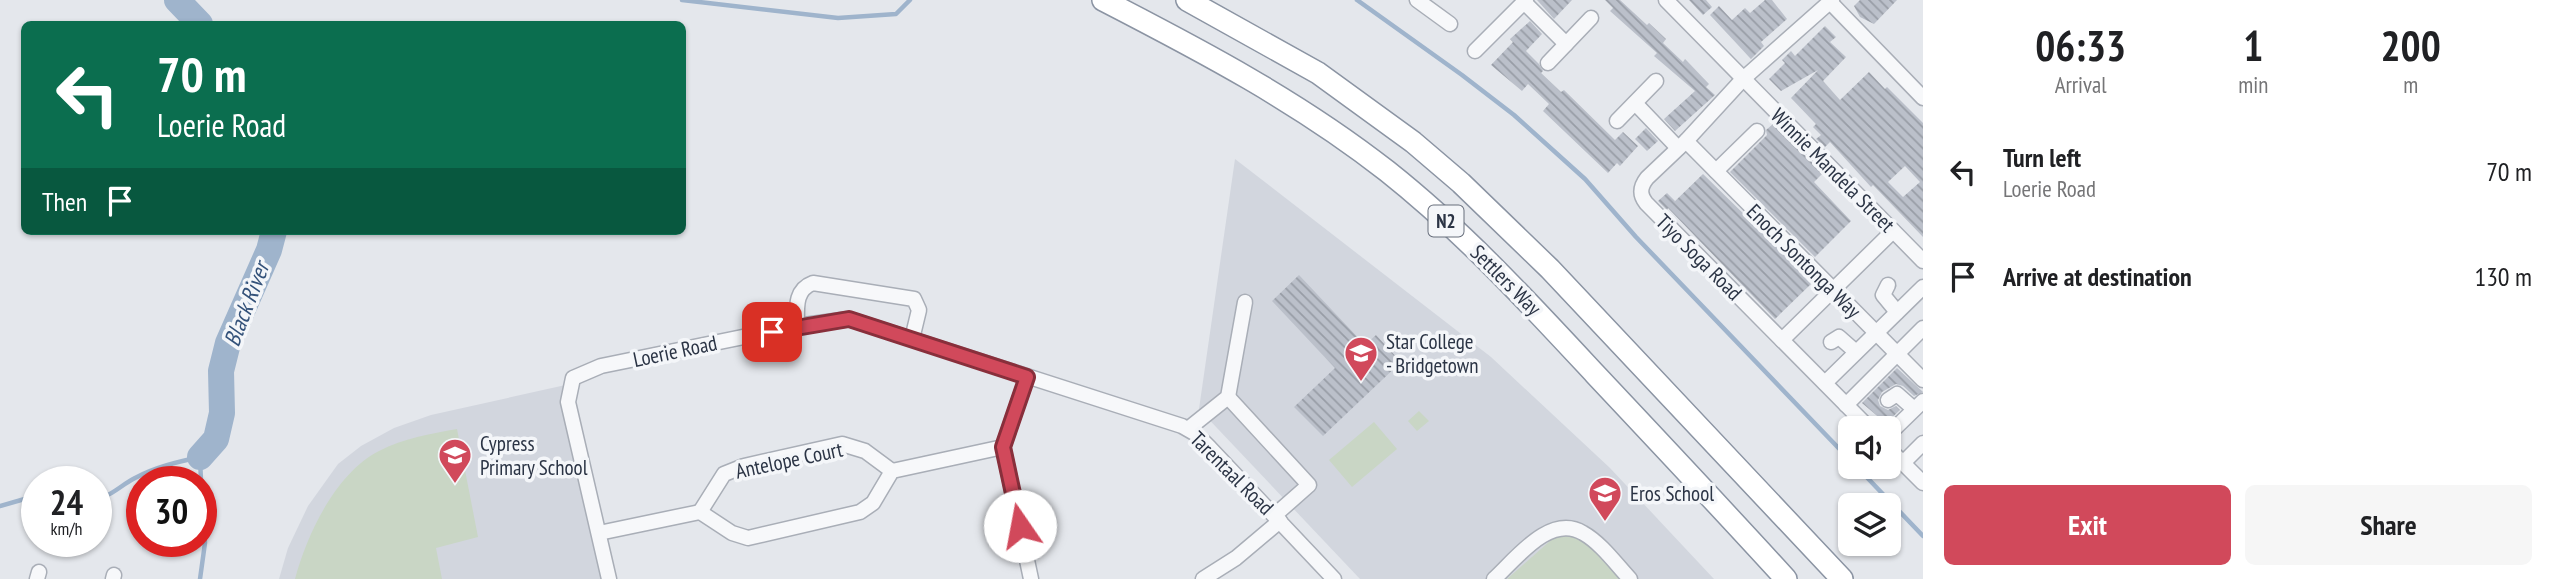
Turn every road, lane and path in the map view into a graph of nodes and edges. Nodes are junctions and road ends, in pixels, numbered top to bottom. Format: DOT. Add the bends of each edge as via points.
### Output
graph roads {
  1 [pos="1102,0"];
  2 [pos="1187,0"];
  3 [pos="1417,0"];
  4 [pos="1666,0"];
  5 [pos="1525,1"];
  6 [pos="1831,1"];
  7 [pos="1591,18"];
  8 [pos="1450,24"];
  9 [pos="1566,44"];
  10 [pos="1475,51"];
  11 [pos="1548,63"];
  12 [pos="1743,79"];
  13 [pos="1656,81"];
  14 [pos="1923,98"];
  15 [pos="1635,103"];
  16 [pos="1617,121"];
  17 [pos="1757,131"];
  18 [pos="1682,144"];
  19 [pos="1716,171"];
  20 [pos="1893,231"];
  21 [pos="1923,261"];
  22 [pos="1888,285"];
  23 [pos="1923,286"];
  24 [pos="1833,290"];
  25 [pos="1245,302"];
  26 [pos="1898,312"];
  27 [pos="797,326"];
  28 [pos="1923,328"];
  29 [pos="1876,333"];
  30 [pos="912,339"];
  31 [pos="1782,340"];
  32 [pos="1831,342"];
  33 [pos="1856,352"];
  34 [pos="1897,354"];
  35 [pos="1027,377"];
  36 [pos="1923,380"];
  37 [pos="1825,383"];
  38 [pos="1228,397"];
  39 [pos="1888,400"];
  40 [pos="1846,405"];
  41 [pos="1919,405"];
  42 [pos="1857,416"];
  43 [pos="1901,422"];
  44 [pos="1188,429"];
  45 [pos="1923,443"];
  46 [pos="1003,447"];
  47 [pos="1903,463"];
  48 [pos="892,471"];
  49 [pos="1923,483"];
  50 [pos="700,512"];
  51 [pos="1278,518"];
  52 [pos="599,533"];
  53 [pos="1211,577"];
  54 [pos="609,579"];
  55 [pos="1031,579"];
  56 [pos="1334,579"];
  57 [pos="1494,579"];
  58 [pos="1630,579"];
  59 [pos="1786,579"];
  60 [pos="1842,579"];
  1 -- 59 [label="highway, Settlers Way / N2" via="1282,97 1419,198 1500,271"];
  2 -- 60 [label="highway, Settlers Way / N2" via="1318,73 1461,183 1550,269"];
  3 -- 8 [label="street"];
  4 -- 12 [label="street, Winnie Mandela Street"];
  5 -- 9 [label="street"];
  5 -- 10 [label="street"];
  6 -- 12 [label="street, Tiyo Soga Road"];
  6 -- 14 [label="street"];
  7 -- 9 [label="street"];
  9 -- 11 [label="street"];
  12 -- 18 [label="street, Tiyo Soga Road"];
  12 -- 20 [label="street, Winnie Mandela Street"];
  13 -- 15 [label="street"];
  15 -- 16 [label="street"];
  15 -- 18 [label="street, Enoch Sontonga Way"];
  17 -- 19 [label="street"];
  18 -- 19 [label="street, Enoch Sontonga Way"];
  18 -- 31 [label="street, Tiyo Soga Road" via="1642,184 1642,198"];
  19 -- 24 [label="street, Enoch Sontonga Way"];
  20 -- 21 [label="street, Winnie Mandela Street"];
  20 -- 24 [label="street"];
  22 -- 26 [label="street" via="1883,295"];
  23 -- 26 [label="street"];
  24 -- 29 [label="street, Enoch Sontonga Way"];
  24 -- 31 [label="street"];
  25 -- 38 [label="street"];
  26 -- 29 [label="street"];
  27 -- 30 [label="street, Loerie Road" via="849,319"];
  27 -- 30 [label="street" via="799,295 813,283 914,299 919,310"];
  27 -- 52 [label="street, Loerie Road" via="601,366 573,378 568,402"];
  28 -- 34 [label="street"];
  29 -- 33 [label="street"];
  29 -- 34 [label="street, Enoch Sontonga Way"];
  30 -- 35 [label="street, Loerie Road"];
  31 -- 37 [label="street, Tiyo Soga Road"];
  32 -- 33 [label="street" via="1839,337"];
  33 -- 37 [label="street"];
  34 -- 36 [label="street, Enoch Sontonga Way"];
  34 -- 40 [label="street"];
  35 -- 44 [label="street, Tarentaal Road"];
  35 -- 46 [label="street"];
  37 -- 40 [label="street, Tiyo Soga Road"];
  38 -- 44 [label="street"];
  38 -- 51 [label="street" via="1309,485"];
  39 -- 41 [label="street" via="1897,394"];
  40 -- 42 [label="street, Tiyo Soga Road"];
  41 -- 43 [label="street"];
  44 -- 51 [label="street, Tarentaal Road"];
  45 -- 47 [label="street"];
  46 -- 48 [label="street"];
  46 -- 55 [label="street"];
  47 -- 49 [label="street"];
  48 -- 50 [label="street" via="873,503 860,512 748,537 732,533"];
  48 -- 50 [label="street, Antelope Court" via="865,451 842,444 724,474"];
  50 -- 52 [label="street"];
  51 -- 53 [label="street"];
  51 -- 56 [label="street, Tarentaal Road"];
  52 -- 54 [label="street"];
  57 -- 58 [label="street" via="1547,533 1566,527 1586,534"];
}
